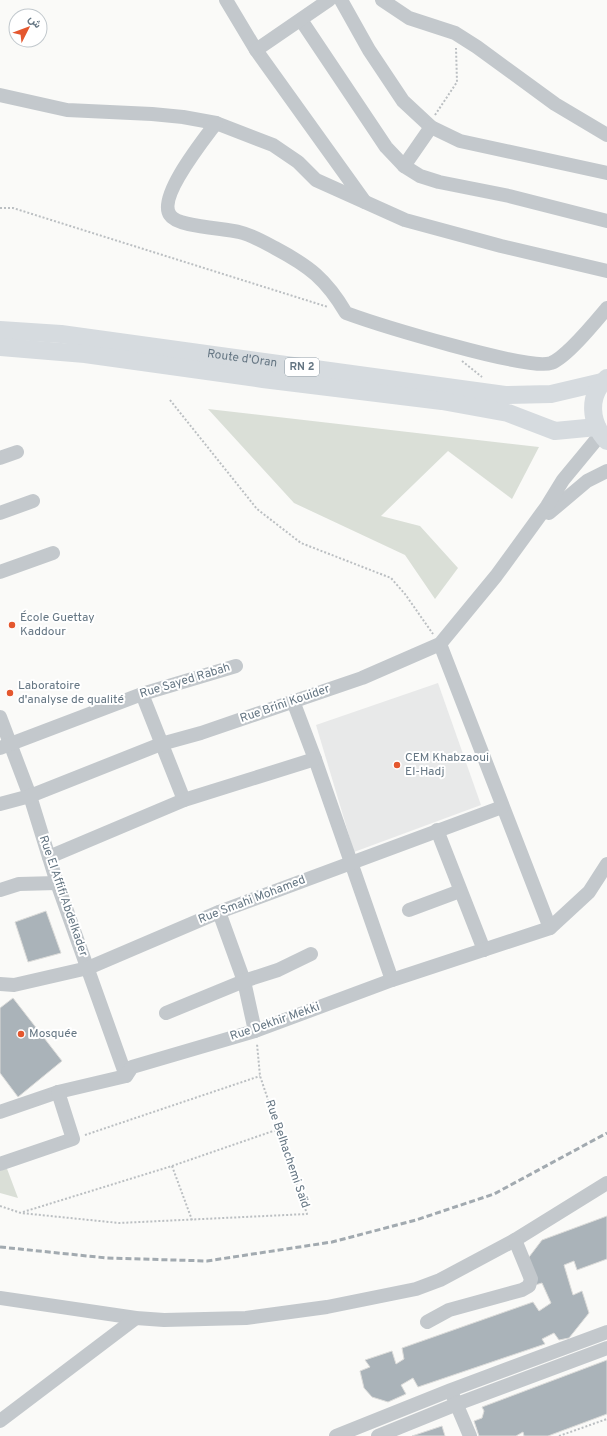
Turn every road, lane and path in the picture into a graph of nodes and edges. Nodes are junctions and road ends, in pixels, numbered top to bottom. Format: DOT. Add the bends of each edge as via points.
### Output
graph roads {
  1 [pos="226,0"];
  2 [pos="329,0"];
  3 [pos="341,0"];
  4 [pos="382,0"];
  5 [pos="301,20"];
  6 [pos="455,33"];
  7 [pos="256,50"];
  8 [pos="0,95"];
  9 [pos="216,123"];
  10 [pos="431,127"];
  11 [pos="607,135"];
  12 [pos="404,166"];
  13 [pos="607,173"];
  14 [pos="366,203"];
  15 [pos="0,208"];
  16 [pos="607,221"];
  17 [pos="607,271"];
  18 [pos="607,308"];
  19 [pos="346,313"];
  20 [pos="0,330"];
  21 [pos="0,347"];
  22 [pos="456,357"];
  23 [pos="605,380"];
  24 [pos="487,381"];
  25 [pos="170,400"];
  26 [pos="601,434"];
  27 [pos="17,452"];
  28 [pos="0,458"];
  29 [pos="607,471"];
  30 [pos="33,501"];
  31 [pos="0,513"];
  32 [pos="525,538"];
  33 [pos="53,553"];
  34 [pos="0,572"];
  35 [pos="440,644"];
  36 [pos="236,666"];
  37 [pos="142,694"];
  38 [pos="293,701"];
  39 [pos="0,717"];
  40 [pos="162,744"];
  41 [pos="5,746"];
  42 [pos="315,759"];
  43 [pos="30,796"];
  44 [pos="184,800"];
  45 [pos="0,804"];
  46 [pos="502,807"];
  47 [pos="437,830"];
  48 [pos="49,858"];
  49 [pos="350,864"];
  50 [pos="607,864"];
  51 [pos="57,883"];
  52 [pos="0,890"];
  53 [pos="460,891"];
  54 [pos="409,910"];
  55 [pos="219,912"];
  56 [pos="550,928"];
  57 [pos="484,950"];
  58 [pos="311,954"];
  59 [pos="88,968"];
  60 [pos="392,980"];
  61 [pos="244,981"];
  62 [pos="0,984"];
  63 [pos="166,1013"];
  64 [pos="256,1031"];
  65 [pos="126,1076"];
  66 [pos="260,1076"];
  67 [pos="58,1092"];
  68 [pos="0,1112"];
  69 [pos="279,1129"];
  70 [pos="73,1139"];
  71 [pos="0,1164"];
  72 [pos="172,1166"];
  73 [pos="607,1183"];
  74 [pos="0,1206"];
  75 [pos="21,1213"];
  76 [pos="192,1220"];
  77 [pos="515,1240"];
  78 [pos="0,1298"];
  79 [pos="136,1318"];
  80 [pos="427,1322"];
  81 [pos="607,1332"];
  82 [pos="607,1348"];
  83 [pos="451,1390"];
  84 [pos="457,1404"];
  85 [pos="607,1419"];
  86 [pos="0,1421"];
  87 [pos="336,1436"];
  88 [pos="378,1436"];
  89 [pos="470,1436"];
  90 [pos="558,1436"];
  1 -- 7 [label="street"];
  2 -- 5 [label="street"];
  3 -- 10 [label="street" via="369,50 403,101"];
  4 -- 6 [label="street" via="409,18"];
  5 -- 7 [label="street"];
  5 -- 12 [label="street" via="386,147"];
  6 -- 10 [label="path" via="457,82 436,112"];
  6 -- 11 [label="street" via="560,108"];
  7 -- 14 [label="street"];
  8 -- 9 [label="street" via="67,110 152,114"];
  9 -- 14 [label="street" via="274,145 298,162 316,180"];
  9 -- 19 [label="street" via="186,163 170,197 169,214 174,220 184,224 210,226 251,236 285,253 314,272 330,289"];
  10 -- 12 [label="street"];
  10 -- 13 [label="street" via="460,141"];
  12 -- 16 [label="street" via="420,176 439,182 509,196"];
  14 -- 17 [label="street" via="405,220"];
  15 -- 19 [label="path" via="13,208"];
  18 -- 19 [label="street" via="564,354 551,362 540,364 511,360"];
  20 -- 23 [label="main road, Route d'Oran / RN 2" via="68,335 505,395 551,394"];
  21 -- 26 [label="main road, Route d'Oran / RN 2" via="86,354 442,401 508,413 555,431"];
  22 -- 24 [label="path"];
  23 -- 26 [label="main road" via="596,392 593,404 593,416"];
  25 -- 35 [label="path" via="257,509 301,543 390,578 405,594"];
  26 -- 32 [label="street" via="563,480"];
  27 -- 28 [label="street"];
  29 -- 32 [label="street" via="587,481 558,504"];
  30 -- 31 [label="street"];
  32 -- 35 [label="street, Rue Brini Kouider"];
  33 -- 34 [label="street"];
  35 -- 38 [label="street, Rue Brini Kouider" via="362,678"];
  35 -- 46 [label="street"];
  36 -- 37 [label="street, Rue Sayed Rabah"];
  37 -- 40 [label="street"];
  37 -- 41 [label="street, Rue Sayed Rabah"];
  38 -- 40 [label="street, Rue Brini Kouider"];
  38 -- 42 [label="street"];
  39 -- 41 [label="street, Rue El Affifi Abdelkader"];
  40 -- 43 [label="street, Rue Brini Kouider"];
  40 -- 44 [label="street"];
  41 -- 43 [label="street, Rue El Affifi Abdelkader"];
  42 -- 44 [label="street"];
  42 -- 49 [label="street"];
  43 -- 45 [label="street, Rue Brini Kouider"];
  43 -- 48 [label="street, Rue El Affifi Abdelkader"];
  44 -- 48 [label="street"];
  46 -- 47 [label="street, Rue Smahi Mohamed"];
  46 -- 56 [label="street"];
  47 -- 49 [label="street, Rue Smahi Mohamed"];
  47 -- 53 [label="street"];
  48 -- 51 [label="street, Rue El Affifi Abdelkader"];
  49 -- 55 [label="street, Rue Smahi Mohamed"];
  49 -- 60 [label="street"];
  50 -- 56 [label="street" via="589,892"];
  51 -- 52 [label="street" via="19,884"];
  51 -- 59 [label="street, Rue El Affifi Abdelkader"];
  53 -- 54 [label="street"];
  53 -- 57 [label="street"];
  55 -- 59 [label="street, Rue Smahi Mohamed"];
  55 -- 61 [label="street"];
  56 -- 57 [label="street, Rue Dekhir Mekki"];
  57 -- 60 [label="street, Rue Dekhir Mekki"];
  58 -- 61 [label="street" via="278,970"];
  59 -- 62 [label="street, Rue Smahi Mohamed" via="14,985"];
  59 -- 65 [label="street, Rue El Affifi Abdelkader"];
  60 -- 64 [label="street, Rue Dekhir Mekki"];
  61 -- 63 [label="street"];
  61 -- 64 [label="street"];
  64 -- 65 [label="street, Rue Dekhir Mekki" via="132,1067"];
  64 -- 66 [label="path, Rue Belhachemi Saïd"];
  65 -- 67 [label="street, Rue Dekhir Mekki"];
  66 -- 69 [label="path, Rue Belhachemi Saïd"];
  66 -- 70 [label="path"];
  67 -- 68 [label="street, Rue Dekhir Mekki"];
  67 -- 70 [label="street"];
  69 -- 72 [label="path"];
  69 -- 76 [label="path, Rue Belhachemi Saïd" via="307,1214"];
  70 -- 71 [label="street"];
  72 -- 75 [label="path"];
  72 -- 76 [label="path"];
  73 -- 77 [label="street"];
  74 -- 75 [label="path, Rue Belhachemi Saïd"];
  75 -- 76 [label="path, Rue Belhachemi Saïd" via="119,1224"];
  77 -- 79 [label="street" via="440,1280 403,1292 266,1316 191,1320"];
  77 -- 80 [label="street" via="531,1280 528,1286 522,1290 449,1310"];
  78 -- 79 [label="street"];
  79 -- 86 [label="street"];
  81 -- 83 [label="street"];
  82 -- 84 [label="street"];
  83 -- 84 [label="street"];
  83 -- 87 [label="street"];
  84 -- 88 [label="street"];
  84 -- 89 [label="street"];
  85 -- 90 [label="path"];
}
